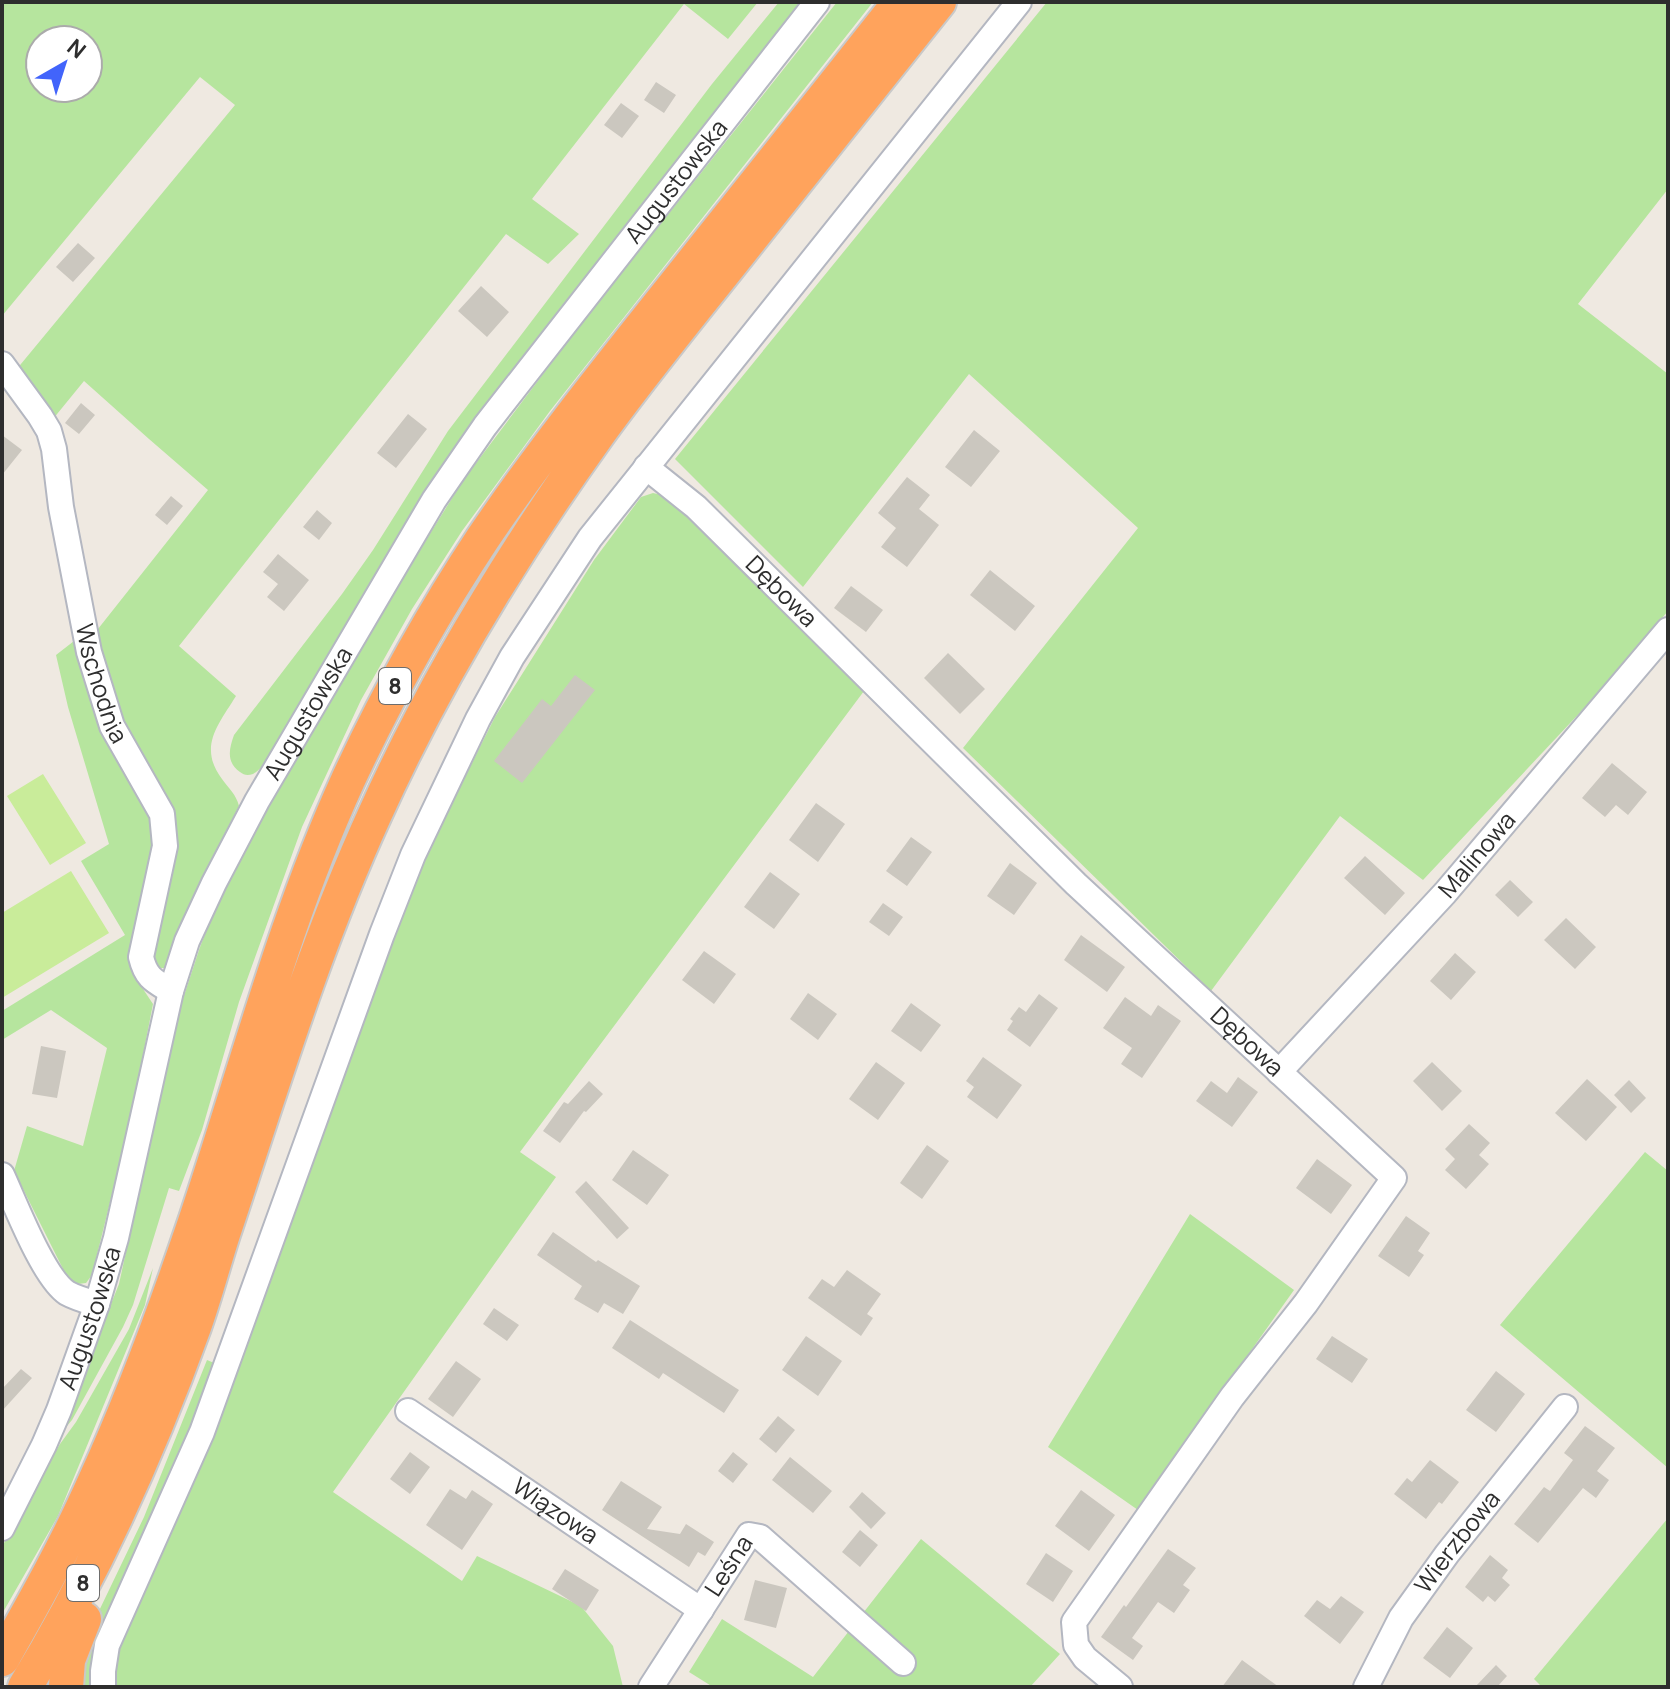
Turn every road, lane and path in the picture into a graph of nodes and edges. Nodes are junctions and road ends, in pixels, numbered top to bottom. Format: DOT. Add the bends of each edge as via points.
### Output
graph roads {
  1 [pos="817,2"];
  2 [pos="900,2"];
  3 [pos="939,2"];
  4 [pos="1019,2"];
  5 [pos="2,364"];
  6 [pos="646,467"];
  7 [pos="1668,630"];
  8 [pos="171,991"];
  9 [pos="1279,1072"];
  10 [pos="2,1175"];
  11 [pos="97,1304"];
  12 [pos="1565,1407"];
  13 [pos="408,1411"];
  14 [pos="128,1491"];
  15 [pos="2,1528"];
  16 [pos="701,1610"];
  17 [pos="2,1659"];
  18 [pos="903,1663"];
  19 [pos="30,1680"];
  20 [pos="66,1687"];
  21 [pos="103,1687"];
  22 [pos="651,1687"];
  23 [pos="1120,1687"];
  24 [pos="1366,1687"];
  1 -- 8 [label="street, Augustowska" via="485,426 434,500 257,801 187,941"];
  2 -- 17 [label="highway, 8" via="530,471 411,654 312,865 161,1320 66,1543"];
  3 -- 14 [label="highway, 8" via="597,436 447,669 332,915 195,1324"];
  4 -- 6 [label="street"];
  5 -- 8 [label="street, Wschodnia" via="49,431 89,652 112,726 162,814 165,846 141,957 150,979"];
  6 -- 9 [label="street, Dębowa" via="696,507 1076,884"];
  6 -- 21 [label="street" via="590,538 512,657 413,855 202,1432 107,1645"];
  7 -- 9 [label="street, Malinowa" via="1445,893"];
  8 -- 11 [label="street, Augustowska"];
  9 -- 23 [label="street, Dębowa" via="1394,1178 1074,1622 1076,1645 1085,1658"];
  10 -- 11 [label="street" via="56,1283"];
  11 -- 15 [label="street, Augustowska" via="59,1410"];
  12 -- 24 [label="street, Wierzbowa" via="1401,1618"];
  13 -- 16 [label="street, Wiązowa"];
  14 -- 19 [label="highway, 8"];
  14 -- 20 [label="highway" via="68,1660"];
  16 -- 18 [label="street, Leśna" via="749,1535 760,1537"];
  16 -- 22 [label="street, Leśna"];
}
